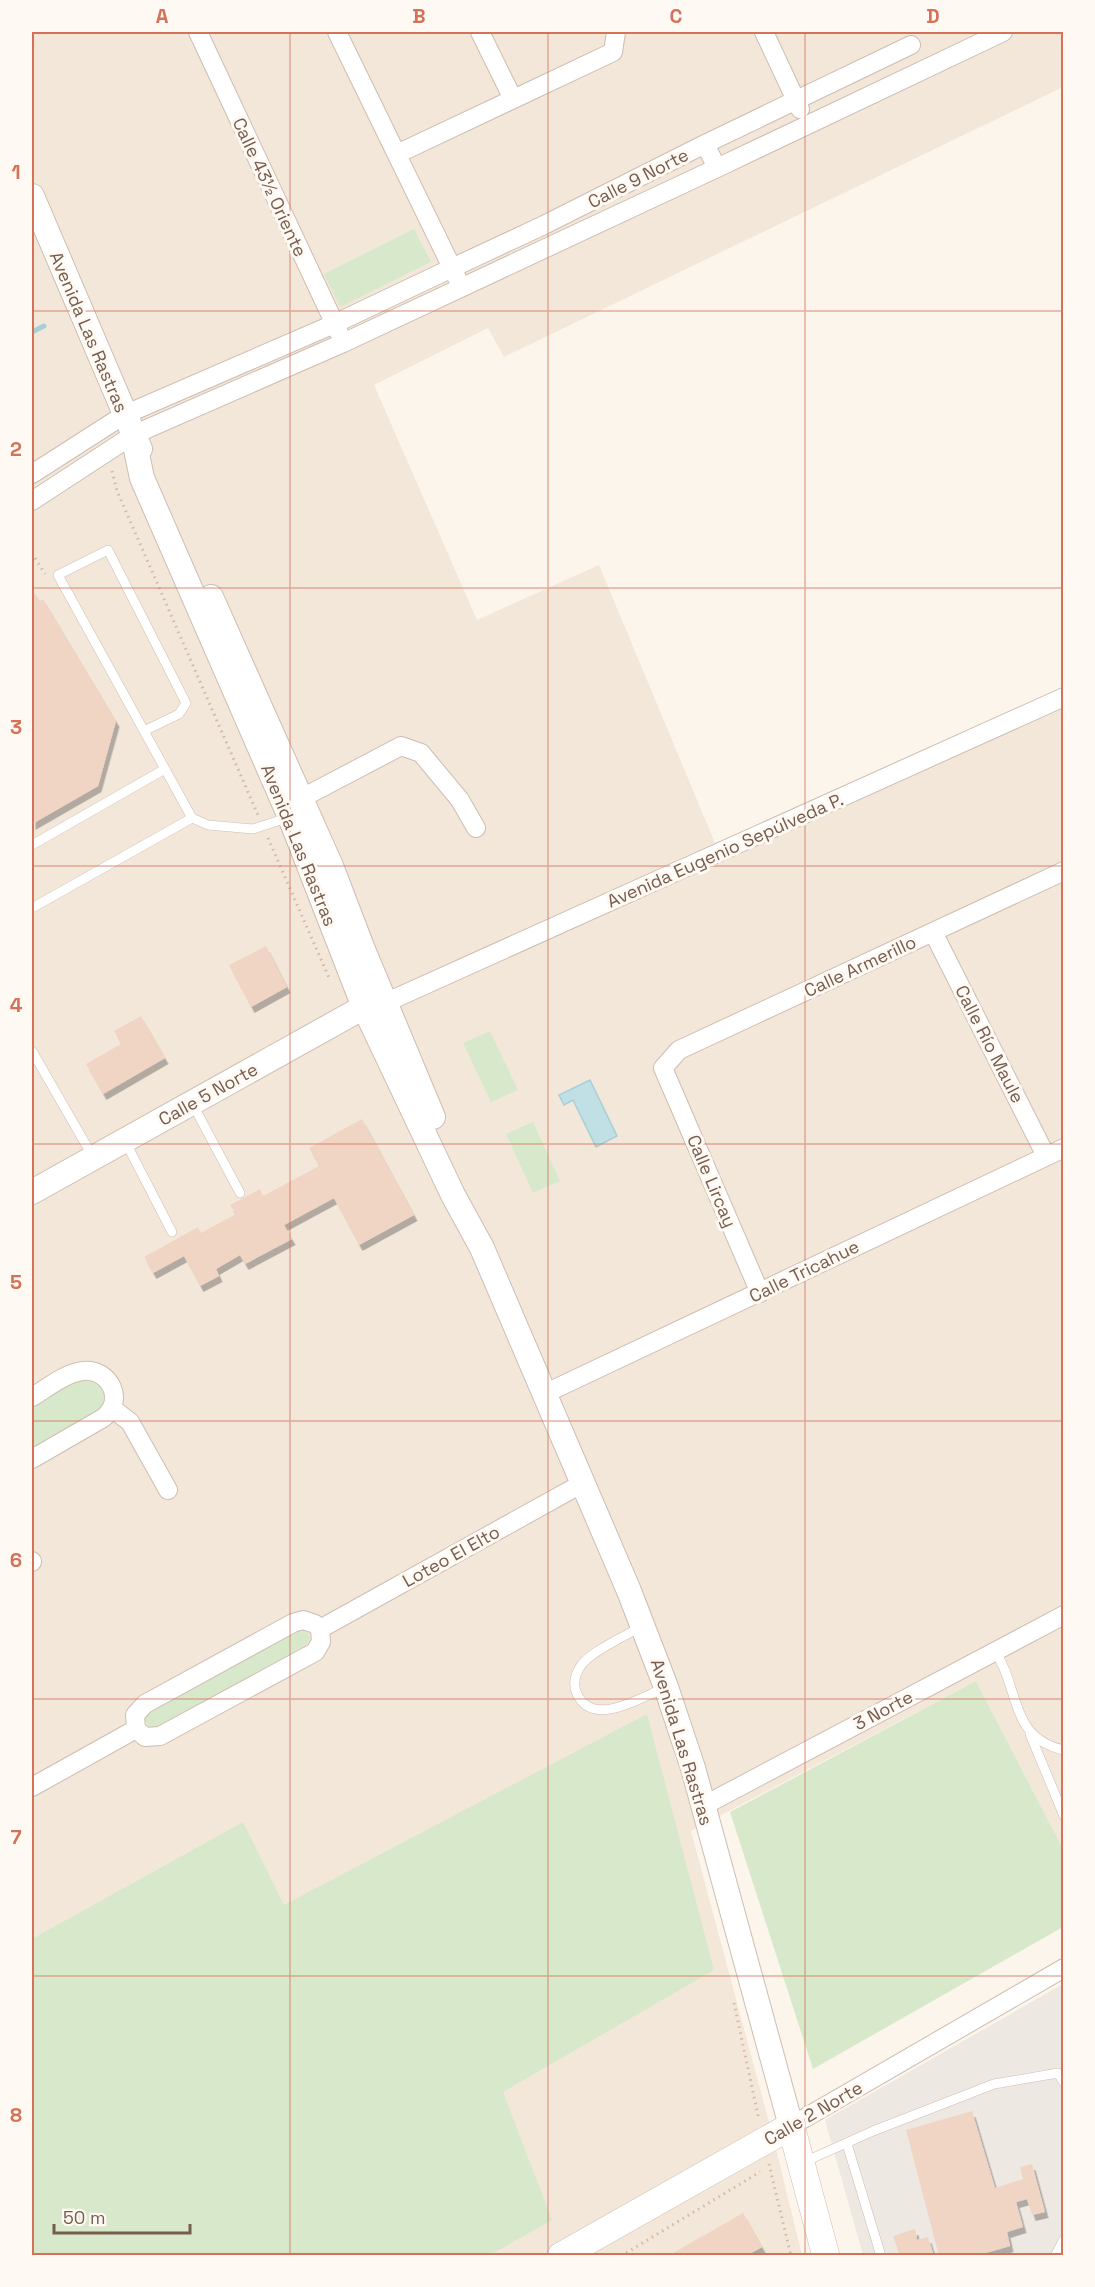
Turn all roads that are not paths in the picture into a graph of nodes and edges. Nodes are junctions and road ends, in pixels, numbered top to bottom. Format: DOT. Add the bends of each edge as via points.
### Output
graph roads {
  1 [pos="198,32"];
  2 [pos="340,32"];
  3 [pos="480,32"];
  4 [pos="616,32"];
  5 [pos="764,32"];
  6 [pos="1003,32"];
  7 [pos="908,38"];
  8 [pos="922,70"];
  9 [pos="513,99"];
  10 [pos="796,100"];
  11 [pos="808,124"];
  12 [pos="705,144"];
  13 [pos="397,154"];
  14 [pos="717,168"];
  15 [pos="32,196"];
  16 [pos="544,225"];
  17 [pos="552,245"];
  18 [pos="452,268"];
  19 [pos="461,287"];
  20 [pos="334,324"];
  21 [pos="343,343"];
  22 [pos="238,366"];
  23 [pos="246,386"];
  24 [pos="129,425"];
  25 [pos="32,474"];
  26 [pos="32,501"];
  27 [pos="1064,697"];
  28 [pos="144,731"];
  29 [pos="165,768"];
  30 [pos="296,808"];
  31 [pos="192,818"];
  32 [pos="476,828"];
  33 [pos="32,844"];
  34 [pos="1064,872"];
  35 [pos="32,908"];
  36 [pos="933,932"];
  37 [pos="375,1005"];
  38 [pos="32,1051"];
  39 [pos="663,1068"];
  40 [pos="192,1103"];
  41 [pos="124,1140"];
  42 [pos="1064,1148"];
  43 [pos="93,1156"];
  44 [pos="1046,1156"];
  45 [pos="32,1192"];
  46 [pos="240,1193"];
  47 [pos="172,1232"];
  48 [pos="760,1293"];
  49 [pos="544,1394"];
  50 [pos="32,1397"];
  51 [pos="113,1409"];
  52 [pos="32,1459"];
  53 [pos="583,1483"];
  54 [pos="168,1490"];
  55 [pos="1064,1615"];
  56 [pos="643,1626"];
  57 [pos="320,1629"];
  58 [pos="995,1651"];
  59 [pos="666,1687"];
  60 [pos="136,1729"];
  61 [pos="1029,1732"];
  62 [pos="1064,1750"];
  63 [pos="32,1787"];
  64 [pos="704,1806"];
  65 [pos="1064,1816"];
  66 [pos="1064,1968"];
  67 [pos="1064,2083"];
  68 [pos="847,2144"];
  69 [pos="796,2146"];
  70 [pos="1064,2239"];
  71 [pos="561,2256"];
  72 [pos="826,2256"];
  73 [pos="881,2256"];
  74 [pos="1055,2256"];
  1 -- 20 [label="street, Calle 43½ Oriente"];
  2 -- 13 [label="street"];
  3 -- 9 [label="street"];
  4 -- 9 [label="street" via="614,52"];
  5 -- 10 [label="street"];
  6 -- 8 [label="street"];
  7 -- 8 [label="street"];
  7 -- 10 [label="street"];
  8 -- 11 [label="street"];
  9 -- 13 [label="street"];
  10 -- 11 [label="street"];
  10 -- 12 [label="street"];
  11 -- 14 [label="street"];
  12 -- 14 [label="street, Calle 9 Norte"];
  12 -- 16 [label="street, Calle 9 Norte"];
  13 -- 18 [label="street"];
  14 -- 17 [label="street, Calle 9 Norte"];
  15 -- 24 [label="street, Avenida Las Rastras"];
  16 -- 17 [label="street"];
  16 -- 18 [label="street, Calle 9 Norte"];
  17 -- 19 [label="street, Calle 9 Norte"];
  18 -- 19 [label="street"];
  18 -- 20 [label="street, Calle 9 Norte"];
  19 -- 21 [label="street, Calle 9 Norte"];
  20 -- 21 [label="street, Calle 43½ Oriente"];
  20 -- 22 [label="street, Calle 9 Norte"];
  21 -- 23 [label="street, Calle 9 Norte"];
  22 -- 23 [label="street"];
  22 -- 24 [label="street, Calle 9 Norte"];
  23 -- 24 [label="street, Calle 9 Norte"];
  24 -- 25 [label="street"];
  24 -- 26 [label="street" via="109,450"];
  24 -- 30 [label="street, Avenida Las Rastras" via="149,495"];
  27 -- 37 [label="street, Avenida Eugenio Sepúlveda P."];
  28 -- 28 [label="lane" via="179,714 186,703 108,550 58,575"];
  28 -- 29 [label="lane"];
  29 -- 31 [label="lane"];
  29 -- 33 [label="lane"];
  30 -- 31 [label="lane" via="253,829 208,825"];
  30 -- 32 [label="street" via="401,746 421,753 460,800"];
  30 -- 37 [label="street, Avenida Las Rastras"];
  31 -- 35 [label="lane"];
  34 -- 36 [label="street, Calle Armerillo"];
  36 -- 39 [label="street, Calle Armerillo" via="679,1050"];
  36 -- 44 [label="street, Calle Río Maule"];
  37 -- 40 [label="street, Calle 5 Norte"];
  37 -- 49 [label="street, Avenida Las Rastras" via="453,1195 482,1248"];
  38 -- 43 [label="lane"];
  39 -- 48 [label="street, Calle Lircay"];
  40 -- 41 [label="street, Calle 5 Norte"];
  40 -- 46 [label="lane"];
  41 -- 43 [label="street, Calle 5 Norte"];
  41 -- 47 [label="lane"];
  42 -- 44 [label="street, Calle Tricahue"];
  43 -- 45 [label="street, Calle 5 Norte"];
  44 -- 48 [label="street, Calle Tricahue"];
  48 -- 49 [label="street, Calle Tricahue"];
  49 -- 53 [label="street, Avenida Las Rastras"];
  50 -- 51 [label="street" via="74,1373 92,1372 112,1386"];
  51 -- 52 [label="street"];
  51 -- 54 [label="street" via="130,1422"];
  53 -- 56 [label="street, Avenida Las Rastras"];
  53 -- 57 [label="street, Loteo El Elto"];
  55 -- 58 [label="street, 3 Norte"];
  56 -- 59 [label="street, Avenida Las Rastras"];
  56 -- 59 [label="lane" via="580,1666 576,1692 592,1710 610,1711"];
  57 -- 60 [label="street" via="308,1621 293,1623 144,1704 135,1714"];
  57 -- 60 [label="street" via="322,1635 315,1652 290,1666 160,1736 145,1737"];
  58 -- 61 [label="lane" via="1004,1664 1015,1705"];
  58 -- 64 [label="street, 3 Norte"];
  59 -- 64 [label="street, Avenida Las Rastras"];
  60 -- 63 [label="street"];
  61 -- 62 [label="lane" via="1047,1746"];
  61 -- 65 [label="lane"];
  64 -- 69 [label="street, Avenida Las Rastras"];
  66 -- 69 [label="street, Calle 2 Norte"];
  67 -- 68 [label="lane" via="1058,2073 994,2084"];
  68 -- 69 [label="lane"];
  68 -- 73 [label="lane"];
  69 -- 71 [label="main road, Calle 2 Norte" via="766,2154"];
  69 -- 72 [label="main road, Avenida Las Rastras"];
  70 -- 74 [label="lane"];
}
